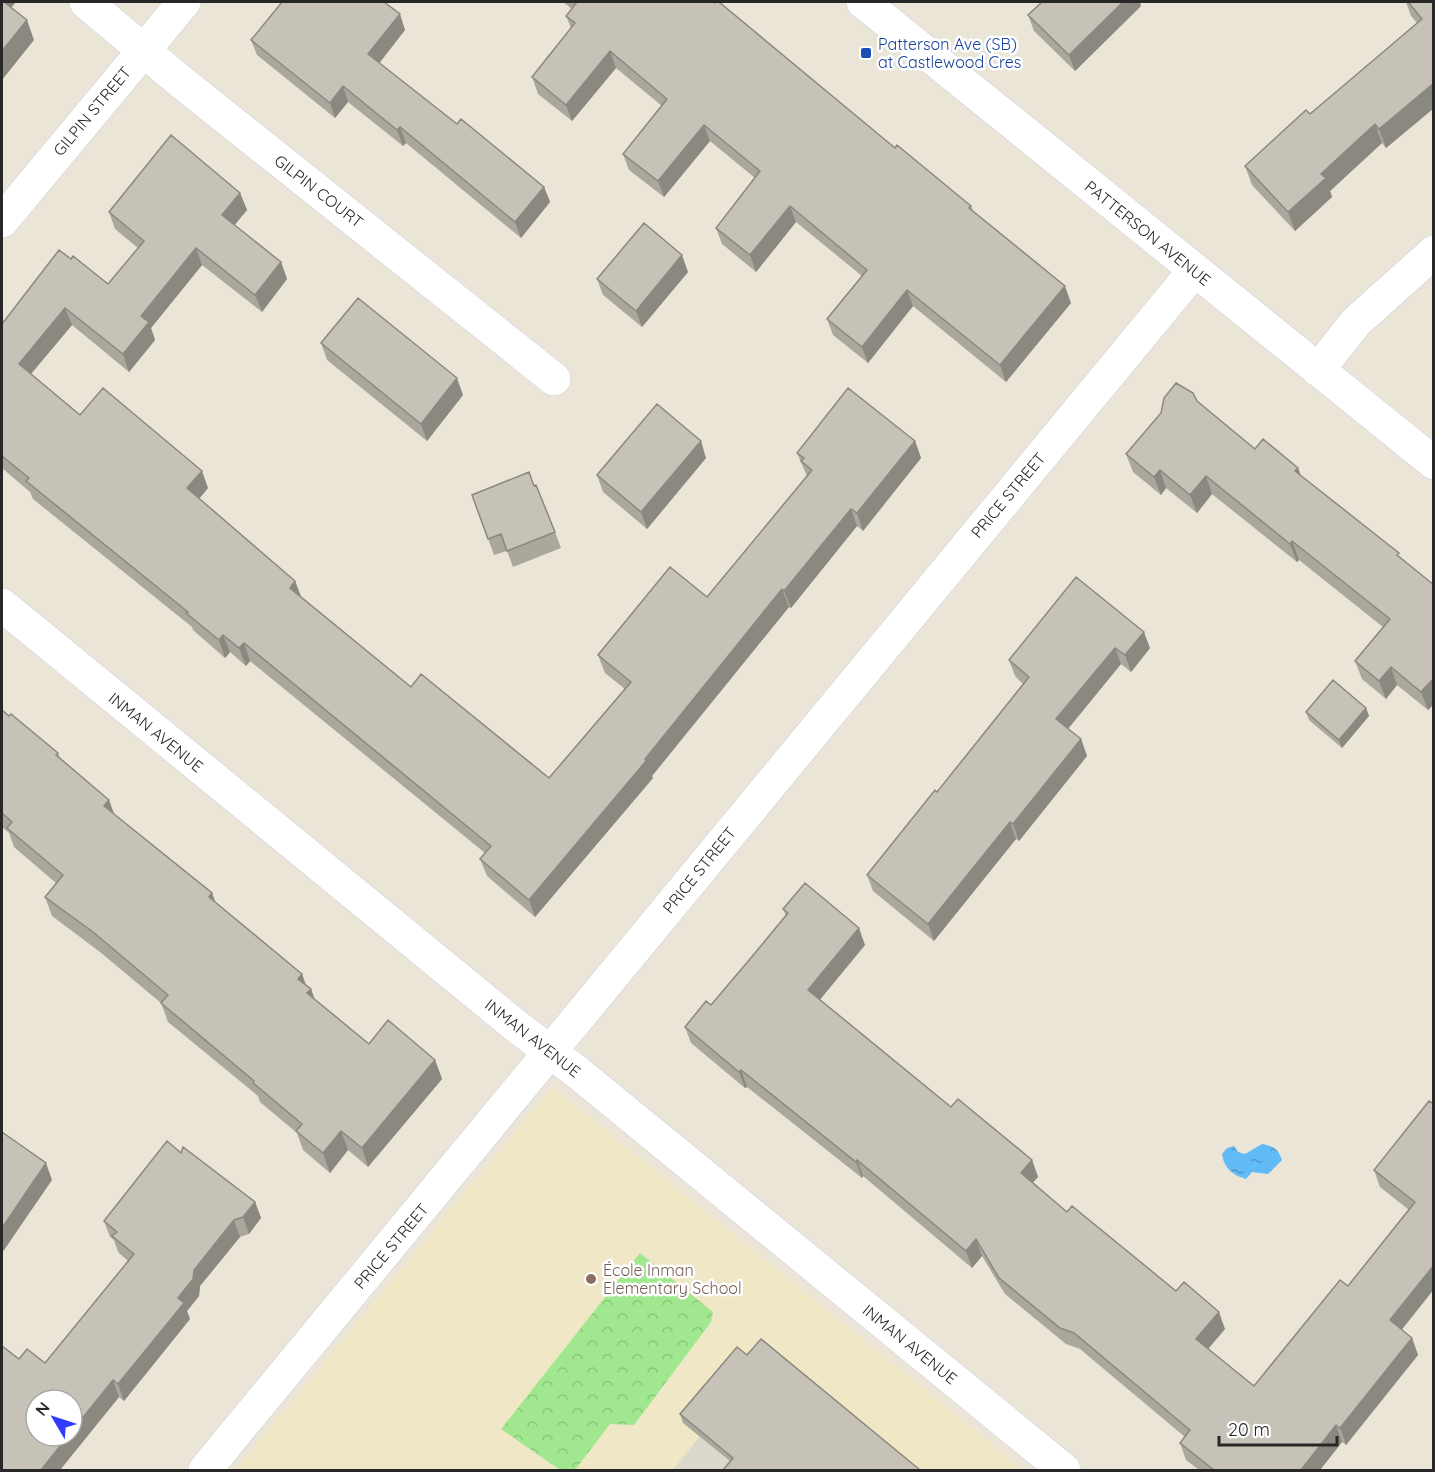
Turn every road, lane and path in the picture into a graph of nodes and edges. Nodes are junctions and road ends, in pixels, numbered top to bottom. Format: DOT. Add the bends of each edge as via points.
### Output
graph roads {
  1 [pos="86,2"];
  2 [pos="184,2"];
  3 [pos="884,8"];
  4 [pos="143,50"];
  5 [pos="2,221"];
  6 [pos="1434,252"];
  7 [pos="1194,271"];
  8 [pos="1318,370"];
  9 [pos="554,379"];
  10 [pos="1434,463"];
  11 [pos="2,606"];
  12 [pos="550,1052"];
  13 [pos="205,1470"];
  14 [pos="1064,1470"];
  1 -- 4 [label="street, GILPIN COURT"];
  2 -- 4 [label="street, GILPIN STREET"];
  3 -- 7 [label="street, PATTERSON AVENUE"];
  4 -- 5 [label="street, GILPIN STREET"];
  4 -- 9 [label="street, GILPIN COURT"];
  6 -- 8 [label="street" via="1356,322"];
  7 -- 8 [label="street, PATTERSON AVENUE"];
  7 -- 12 [label="street, PRICE STREET"];
  8 -- 10 [label="street, PATTERSON AVENUE"];
  11 -- 12 [label="street, INMAN AVENUE"];
  12 -- 13 [label="street, PRICE STREET"];
  12 -- 14 [label="street, INMAN AVENUE"];
}
